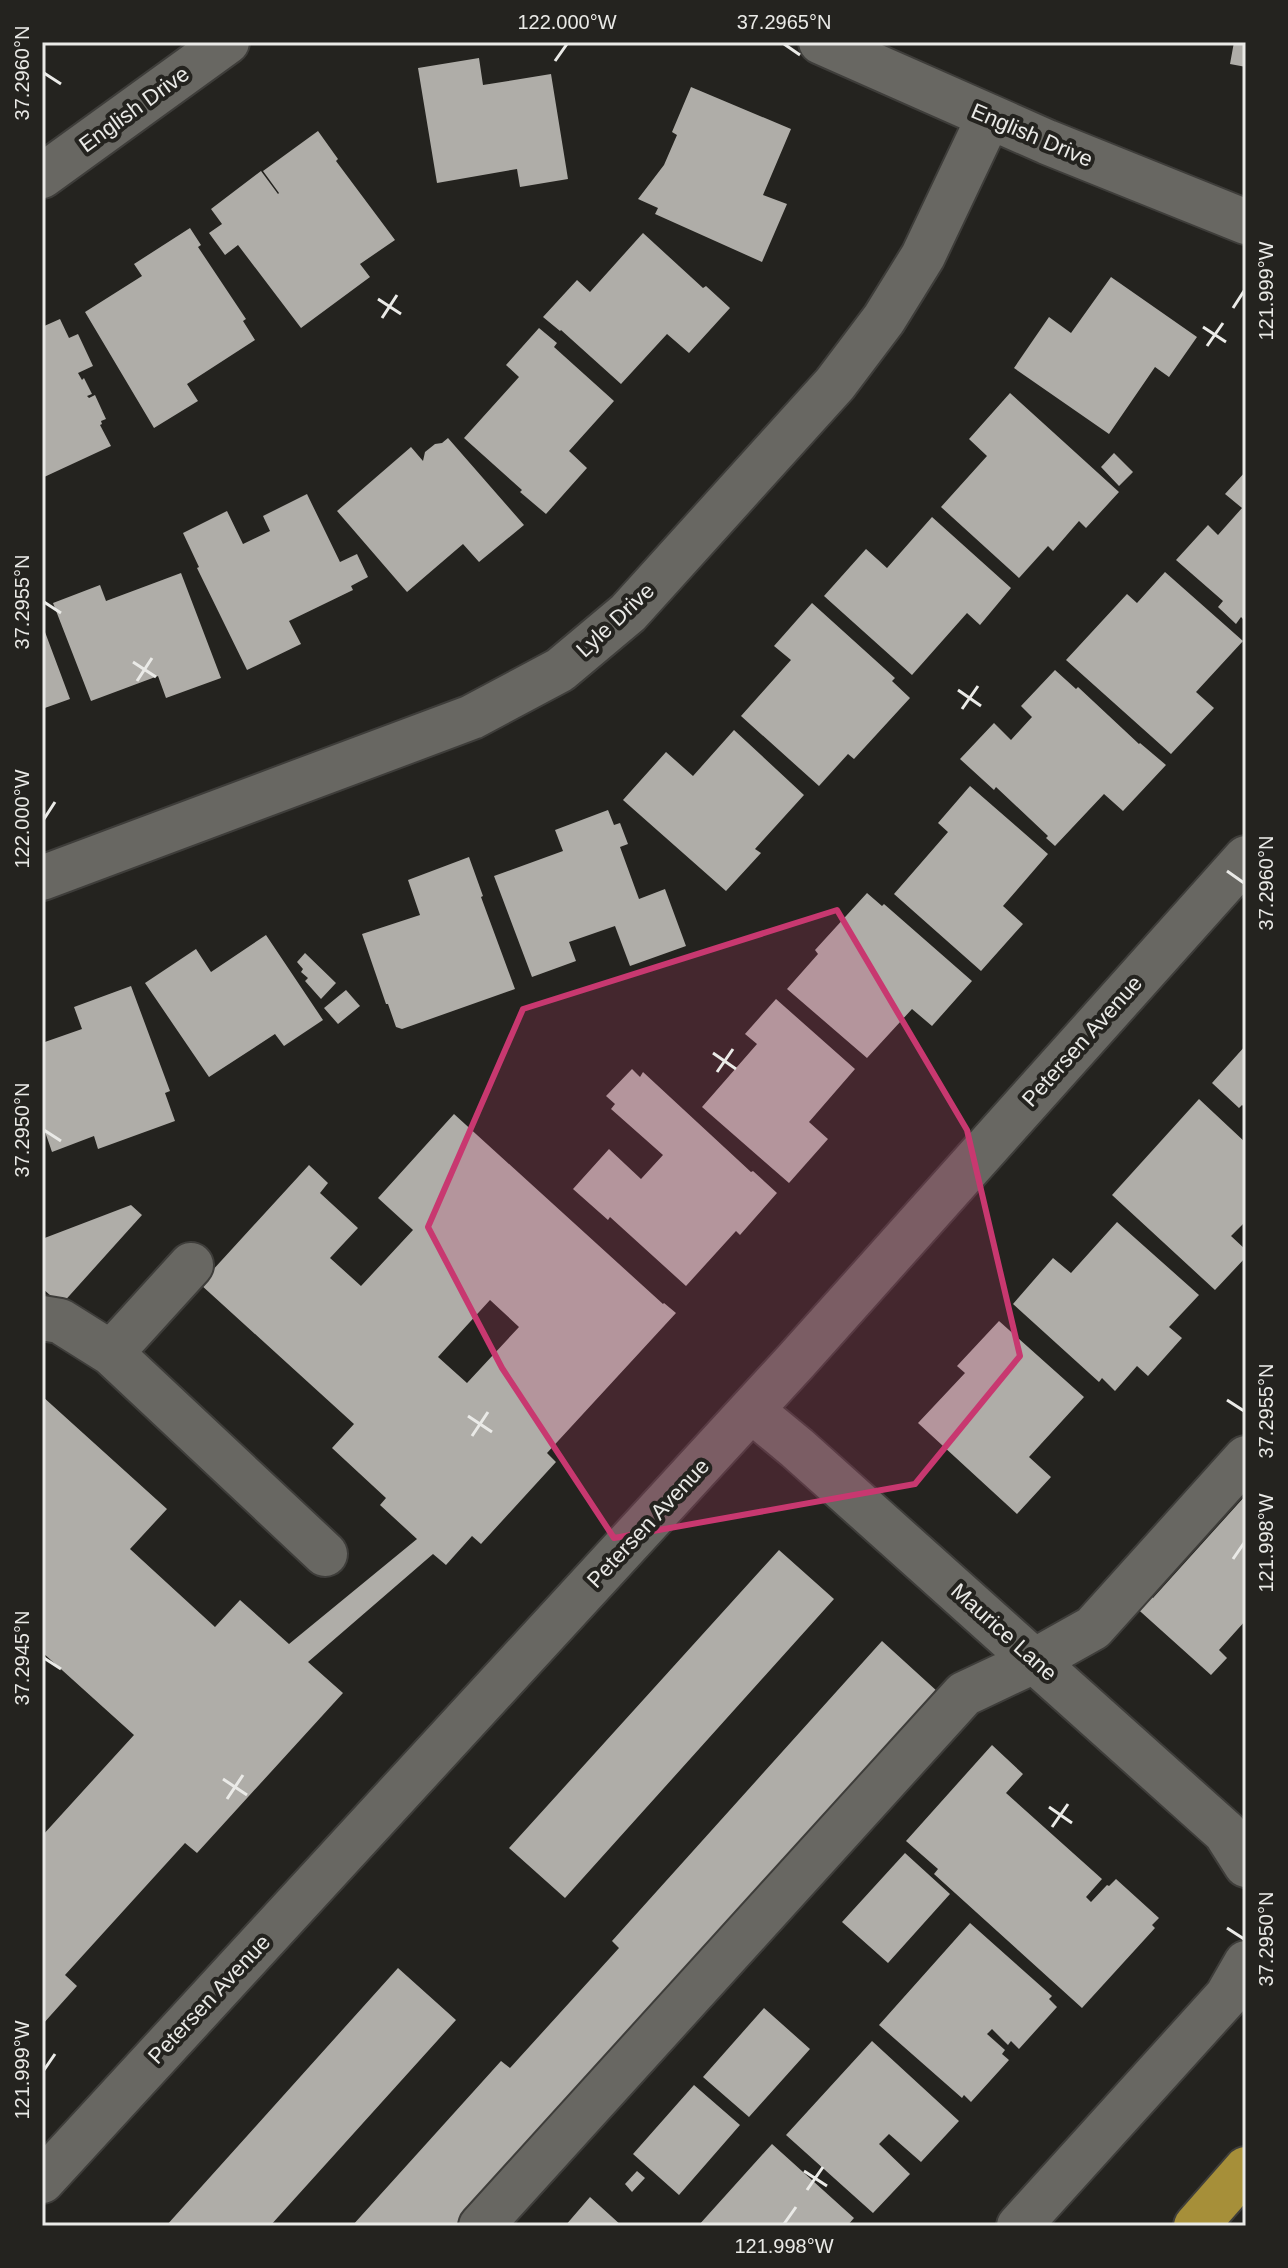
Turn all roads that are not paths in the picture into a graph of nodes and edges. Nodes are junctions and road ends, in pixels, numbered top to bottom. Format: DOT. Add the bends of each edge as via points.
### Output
graph roads {
  1 [pos="227,42"];
  2 [pos="821,42"];
  3 [pos="989,117"];
  4 [pos="42,176"];
  5 [pos="1246,222"];
  6 [pos="1246,858"];
  7 [pos="42,878"];
  8 [pos="191,1265"];
  9 [pos="42,1318"];
  10 [pos="111,1353"];
  11 [pos="751,1410"];
  12 [pos="1246,1458"];
  13 [pos="325,1554"];
  14 [pos="1036,1660"];
  15 [pos="1246,1865"];
  16 [pos="1246,1963"];
  17 [pos="1243,2172"];
  18 [pos="42,2181"];
  19 [pos="481,2226"];
  20 [pos="1019,2226"];
  21 [pos="1196,2226"];
  22 [pos="1233,2226"];
  1 -- 4 [label="street, English Drive"];
  2 -- 3 [label="street, English Drive"];
  3 -- 5 [label="street, English Drive"];
  3 -- 7 [label="street, Lyle Drive" via="923,256 835,384 628,613 560,670 472,717"];
  6 -- 11 [label="street, Petersen Avenue"];
  8 -- 10 [label="street"];
  9 -- 10 [label="street" via="60,1321"];
  10 -- 13 [label="street"];
  11 -- 14 [label="street, Maurice Lane"];
  11 -- 18 [label="street, Petersen Avenue"];
  12 -- 14 [label="street" via="1093,1628"];
  14 -- 15 [label="street, Maurice Lane" via="1225,1832"];
  14 -- 19 [label="street" via="964,1694"];
  16 -- 20 [label="street" via="1227,1996"];
  17 -- 21 [label="highway"];
  17 -- 22 [label="highway"];
}
